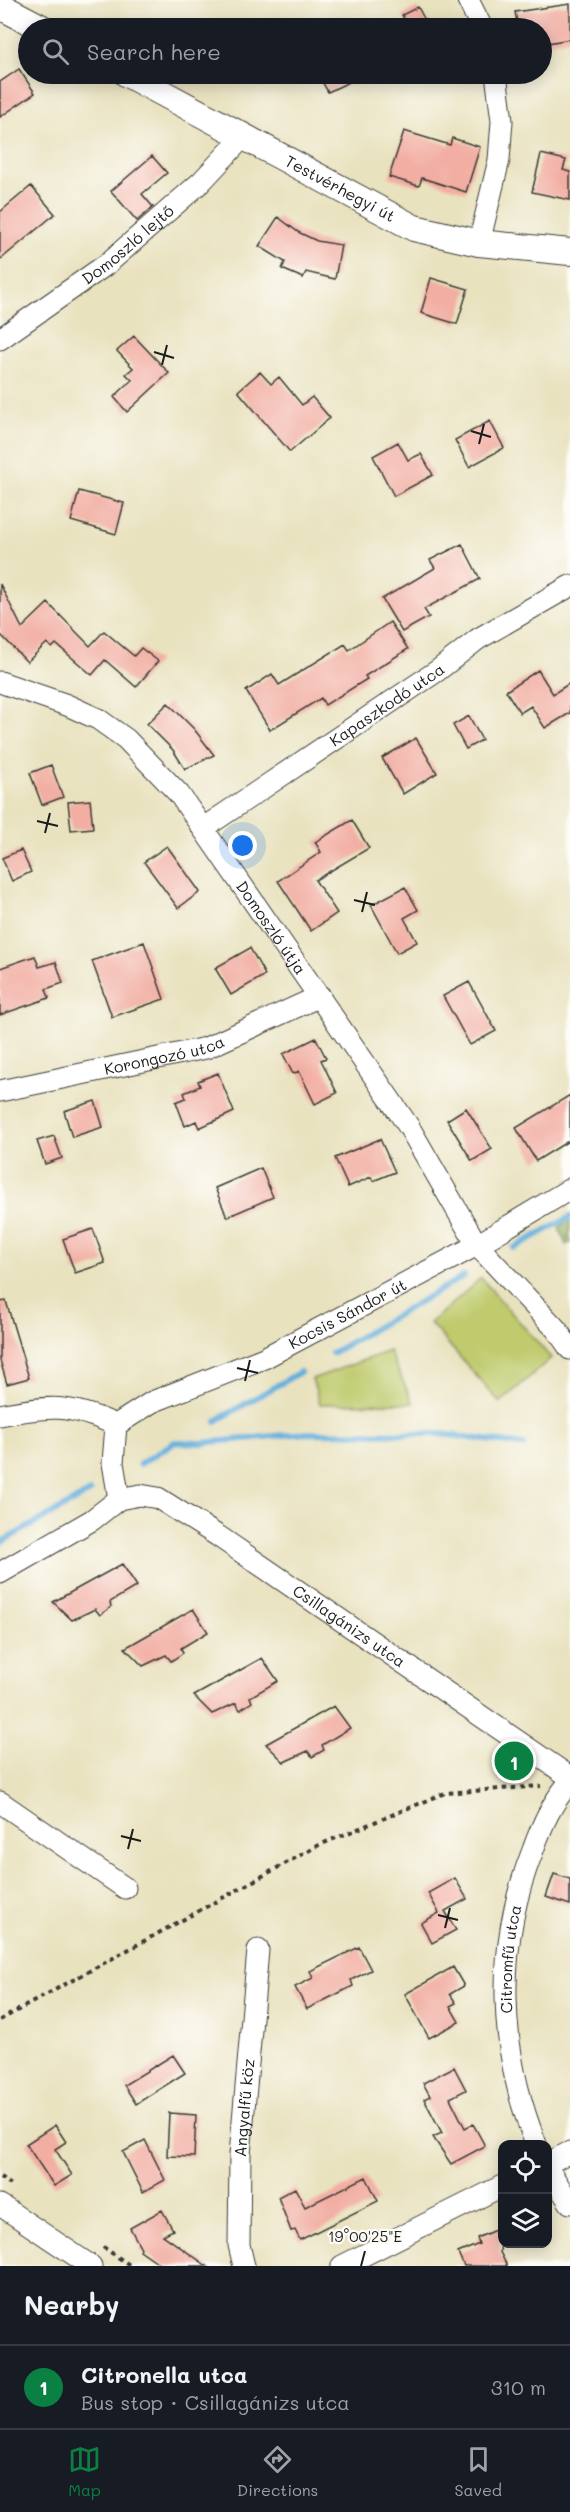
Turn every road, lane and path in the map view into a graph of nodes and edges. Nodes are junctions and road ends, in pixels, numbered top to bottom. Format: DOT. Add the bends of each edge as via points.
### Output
graph roads {
  1 [pos="468,0"];
  2 [pos="0,6"];
  3 [pos="23,18"];
  4 [pos="477,18"];
  5 [pos="146,84"];
  6 [pos="497,84"];
  7 [pos="244,136"];
  8 [pos="479,243"];
  9 [pos="570,252"];
  10 [pos="0,339"];
  11 [pos="570,586"];
  12 [pos="0,682"];
  13 [pos="205,827"];
  14 [pos="320,996"];
  15 [pos="0,1091"];
  16 [pos="570,1189"];
  17 [pos="477,1245"];
  18 [pos="570,1349"];
  19 [pos="0,1415"];
  20 [pos="116,1425"];
  21 [pos="119,1499"];
  22 [pos="0,1573"];
  23 [pos="570,1777"];
  24 [pos="570,1782"];
  25 [pos="542,1786"];
  26 [pos="0,1802"];
  27 [pos="125,1888"];
  28 [pos="258,1950"];
  29 [pos="0,2020"];
  30 [pos="535,2140"];
  31 [pos="570,2152"];
  32 [pos="552,2161"];
  33 [pos="552,2175"];
  34 [pos="498,2188"];
  35 [pos="570,2203"];
  36 [pos="0,2205"];
  37 [pos="91,2266"];
  38 [pos="244,2266"];
  39 [pos="342,2266"];
  1 -- 4 [label="street"];
  2 -- 3 [label="street"];
  5 -- 7 [label="street, Testvérhegyi út"];
  6 -- 8 [label="street" via="502,121 499,160"];
  7 -- 8 [label="street, Testvérhegyi út" via="414,228"];
  7 -- 10 [label="street, Domoszló lejtő" via="201,182 106,264"];
  8 -- 9 [label="street, Testvérhegyi út"];
  11 -- 13 [label="street, Kapaszkodó utca" via="478,639 437,671"];
  12 -- 13 [label="street, Domoszló útja" via="67,705 117,732 154,766"];
  13 -- 14 [label="street, Domoszló útja"];
  14 -- 15 [label="street, Korongozó utca" via="206,1048"];
  14 -- 17 [label="street, Domoszló útja" via="420,1145"];
  16 -- 17 [label="street, Kocsis Sándor út"];
  17 -- 18 [label="street, Domoszló útja"];
  17 -- 20 [label="street, Kocsis Sándor út" via="264,1358 152,1402"];
  19 -- 20 [label="street" via="39,1407 83,1410"];
  20 -- 21 [label="street" via="113,1463"];
  21 -- 22 [label="street" via="92,1520"];
  21 -- 23 [label="street, Csillagánizs utca" via="140,1495 158,1498"];
  24 -- 30 [label="street, Citromfű utca" via="557,1796 528,1863 506,1964 512,2062"];
  25 -- 29 [label="path" via="445,1793 319,1845"];
  26 -- 27 [label="street"];
  28 -- 38 [label="street, Angyalfű köz" via="240,2155 239,2245"];
  31 -- 32 [label="street"];
  33 -- 35 [label="street"];
  34 -- 39 [label="street"];
  36 -- 37 [label="street"];
}
